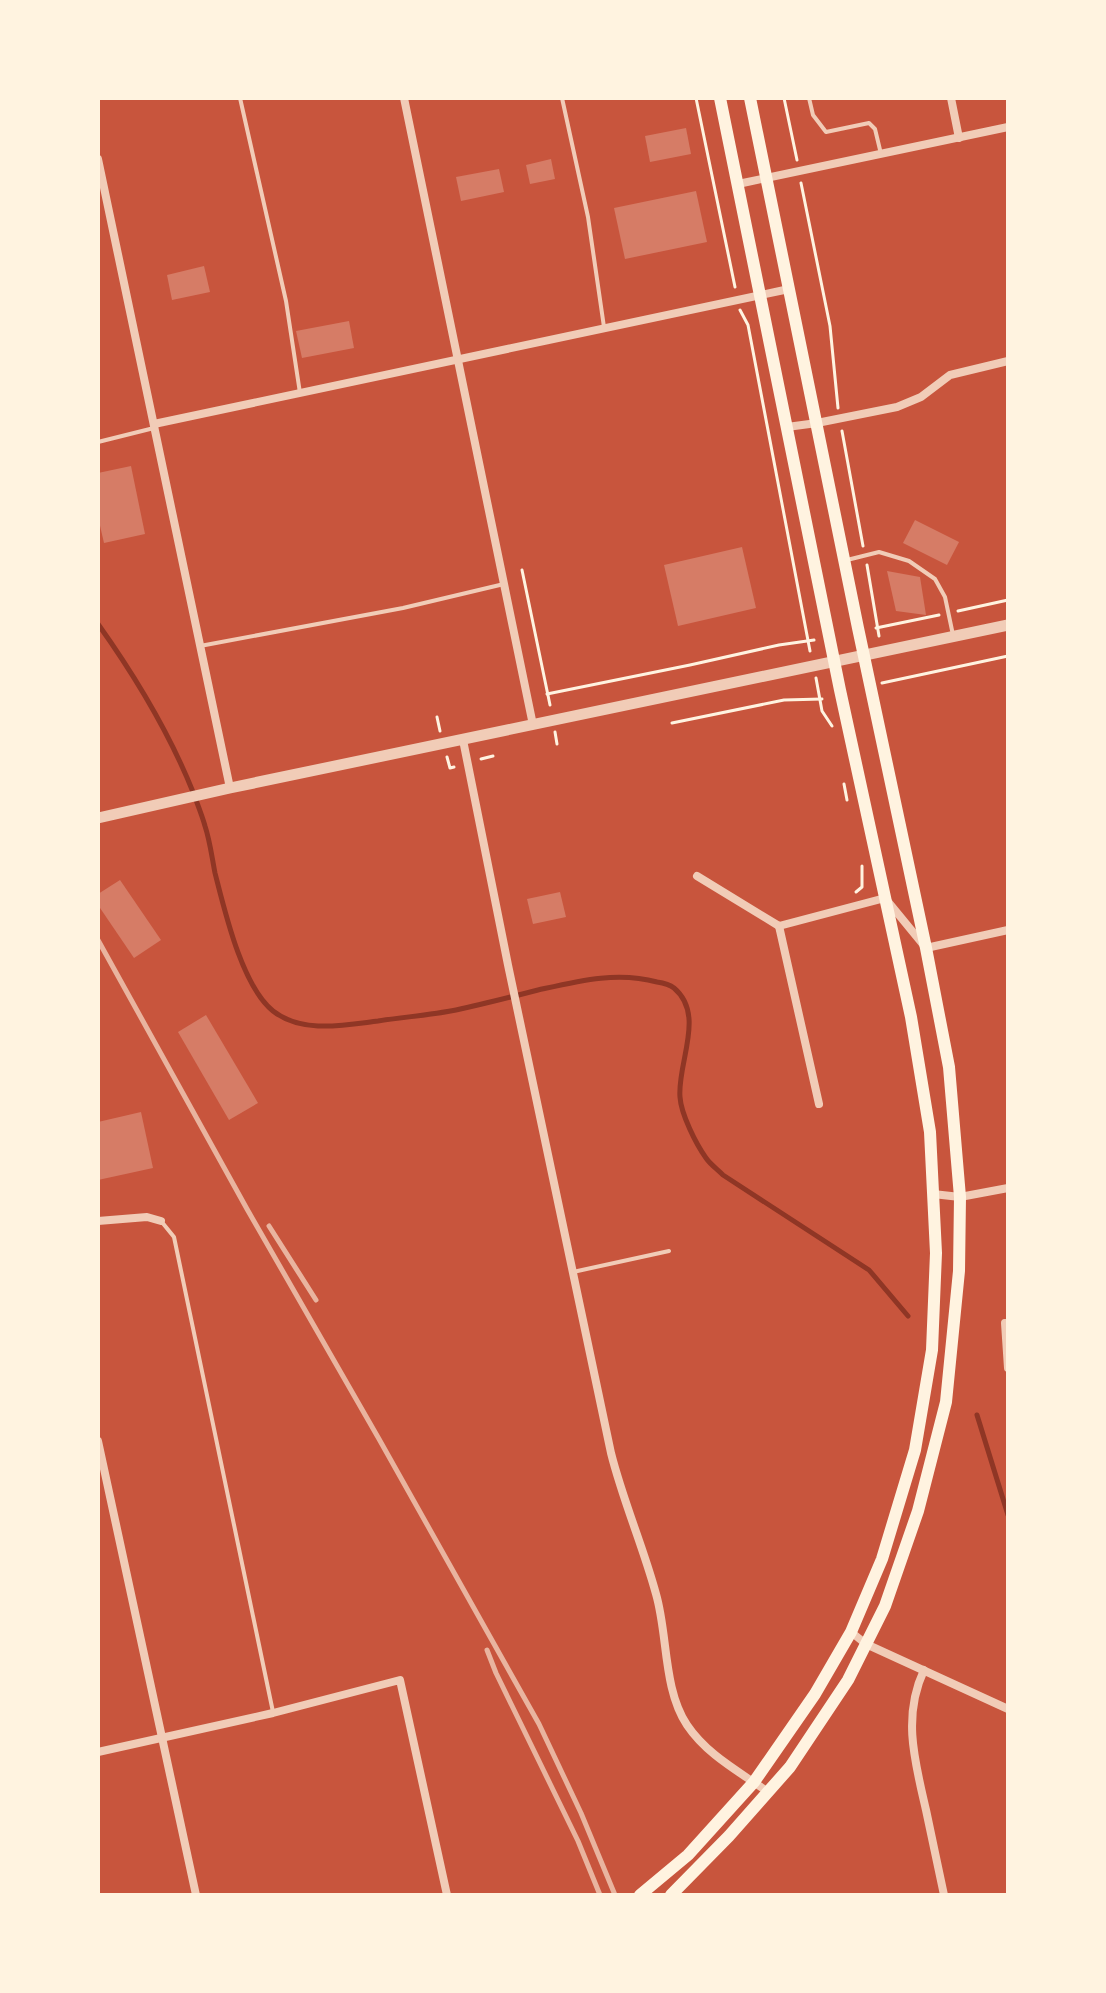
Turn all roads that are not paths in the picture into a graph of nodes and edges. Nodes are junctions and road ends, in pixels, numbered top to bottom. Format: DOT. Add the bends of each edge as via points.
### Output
graph roads {
  1 [pos="240,98"];
  2 [pos="404,98"];
  3 [pos="562,98"];
  4 [pos="720,98"];
  5 [pos="750,98"];
  6 [pos="809,98"];
  7 [pos="951,98"];
  8 [pos="1008,127"];
  9 [pos="959,138"];
  10 [pos="881,154"];
  11 [pos="98,159"];
  12 [pos="767,178"];
  13 [pos="738,184"];
  14 [pos="789,289"];
  15 [pos="761,293"];
  16 [pos="604,327"];
  17 [pos="457,359"];
  18 [pos="1008,361"];
  19 [pos="300,393"];
  20 [pos="817,423"];
  21 [pos="155,426"];
  22 [pos="787,427"];
  23 [pos="98,442"];
  24 [pos="844,560"];
  25 [pos="504,584"];
  26 [pos="1008,625"];
  27 [pos="953,637"];
  28 [pos="200,646"];
  29 [pos="864,655"];
  30 [pos="835,661"];
  31 [pos="533,725"];
  32 [pos="463,740"];
  33 [pos="226,789"];
  34 [pos="98,818"];
  35 [pos="697,876"];
  36 [pos="885,898"];
  37 [pos="779,926"];
  38 [pos="1008,930"];
  39 [pos="926,948"];
  40 [pos="819,1104"];
  41 [pos="1008,1188"];
  42 [pos="933,1194"];
  43 [pos="960,1197"];
  44 [pos="98,1221"];
  45 [pos="161,1221"];
  46 [pos="669,1251"];
  47 [pos="572,1272"];
  48 [pos="1005,1323"];
  49 [pos="1008,1368"];
  50 [pos="98,1441"];
  51 [pos="851,1632"];
  52 [pos="866,1644"];
  53 [pos="924,1670"];
  54 [pos="1008,1709"];
  55 [pos="273,1713"];
  56 [pos="161,1738"];
  57 [pos="98,1752"];
  58 [pos="754,1782"];
  59 [pos="768,1792"];
  60 [pos="196,1895"];
  61 [pos="447,1895"];
  62 [pos="640,1895"];
  63 [pos="671,1895"];
  64 [pos="944,1895"];
  1 -- 19 [label="lane" via="286,301"];
  2 -- 17 [label="street"];
  3 -- 16 [label="lane" via="588,217"];
  4 -- 13 [label="main road"];
  5 -- 12 [label="main road"];
  6 -- 10 [label="lane" via="813,115 826,132 869,123"];
  7 -- 9 [label="street"];
  8 -- 9 [label="street"];
  9 -- 10 [label="street"];
  10 -- 12 [label="street"];
  11 -- 21 [label="street"];
  12 -- 13 [label="street"];
  12 -- 14 [label="main road"];
  13 -- 15 [label="main road"];
  14 -- 15 [label="street"];
  14 -- 20 [label="main road"];
  15 -- 16 [label="street"];
  15 -- 22 [label="main road"];
  16 -- 17 [label="street"];
  17 -- 19 [label="street"];
  17 -- 25 [label="street"];
  18 -- 20 [label="street" via="950,375 897,407"];
  19 -- 21 [label="street"];
  20 -- 22 [label="street"];
  20 -- 24 [label="main road"];
  21 -- 23 [label="lane"];
  21 -- 28 [label="street"];
  22 -- 30 [label="main road"];
  24 -- 27 [label="lane" via="879,552 909,561 935,579 945,597"];
  24 -- 29 [label="main road"];
  25 -- 28 [label="lane"];
  25 -- 31 [label="street"];
  26 -- 27 [label="street"];
  27 -- 29 [label="street"];
  28 -- 33 [label="street"];
  29 -- 30 [label="street"];
  29 -- 39 [label="main road"];
  30 -- 31 [label="street"];
  30 -- 36 [label="main road"];
  31 -- 32 [label="street"];
  32 -- 33 [label="street"];
  32 -- 47 [label="street"];
  33 -- 34 [label="street"];
  35 -- 37 [label="street"];
  36 -- 37 [label="street"];
  36 -- 39 [label="street"];
  36 -- 42 [label="main road" via="930,1132"];
  37 -- 40 [label="street"];
  38 -- 39 [label="street"];
  39 -- 43 [label="main road" via="949,1067"];
  41 -- 43 [label="street"];
  42 -- 43 [label="street"];
  42 -- 51 [label="main road" via="932,1350 915,1450 882,1559"];
  43 -- 52 [label="main road" via="959,1271 946,1402 918,1511"];
  44 -- 45 [label="street"];
  45 -- 55 [label="lane" via="174,1237"];
  46 -- 47 [label="lane"];
  47 -- 58 [label="street" via="620,1490 657,1595 675,1699 687,1725 707,1748"];
  48 -- 49 [label="street"];
  50 -- 56 [label="street"];
  51 -- 52 [label="street"];
  51 -- 58 [label="main road"];
  52 -- 53 [label="street"];
  52 -- 59 [label="main road" via="848,1680"];
  53 -- 54 [label="street"];
  53 -- 64 [label="street" via="912,1724 915,1759"];
  55 -- 56 [label="street"];
  55 -- 61 [label="street" via="400,1680"];
  56 -- 57 [label="street"];
  56 -- 60 [label="street"];
  58 -- 59 [label="street"];
  58 -- 62 [label="main road" via="688,1855"];
  59 -- 63 [label="main road"];
}
